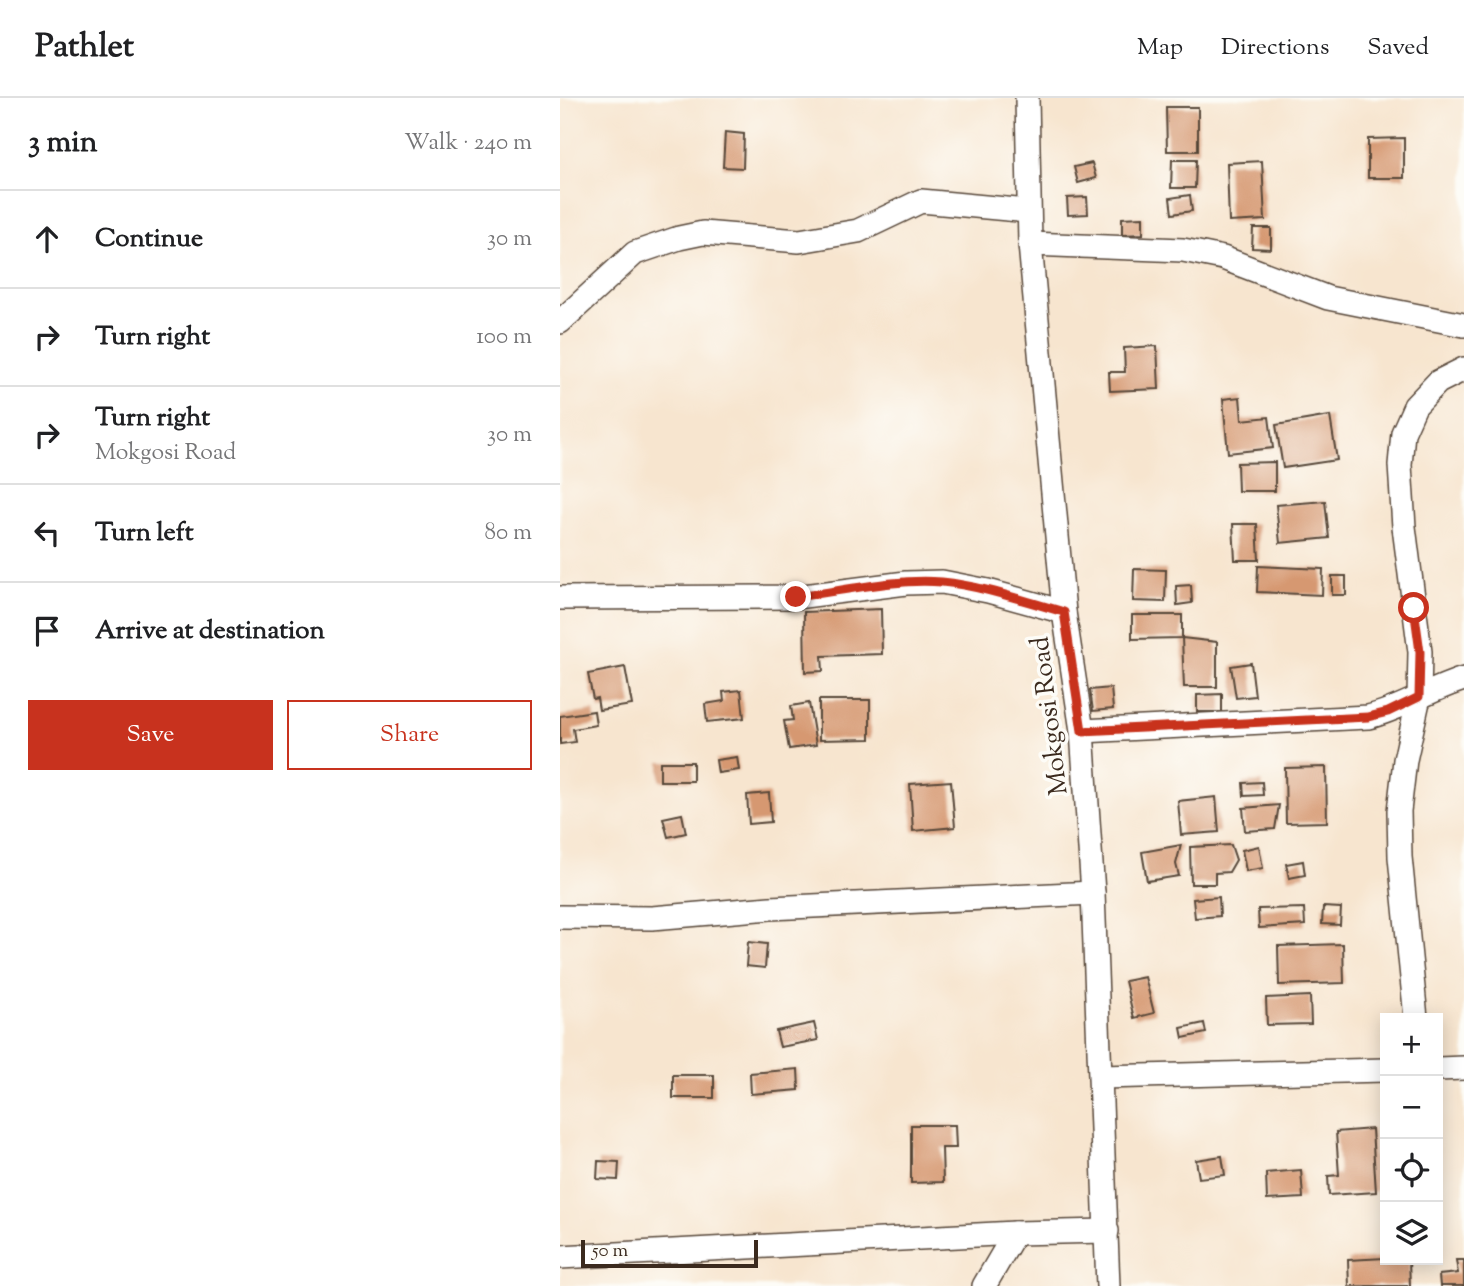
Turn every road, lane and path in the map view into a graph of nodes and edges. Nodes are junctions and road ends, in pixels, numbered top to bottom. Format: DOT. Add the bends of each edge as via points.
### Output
graph roads {
  1 [pos="1027,98"];
  2 [pos="1028,211"];
  3 [pos="1030,244"];
  4 [pos="560,322"];
  5 [pos="1464,325"];
  6 [pos="1464,369"];
  7 [pos="560,598"];
  8 [pos="1064,612"];
  9 [pos="1464,679"];
  10 [pos="1419,697"];
  11 [pos="1082,731"];
  12 [pos="1093,893"];
  13 [pos="560,917"];
  14 [pos="1416,1013"];
  15 [pos="1464,1068"];
  16 [pos="1443,1069"];
  17 [pos="1380,1070"];
  18 [pos="1101,1077"];
  19 [pos="1107,1231"];
  20 [pos="1015,1233"];
  21 [pos="560,1257"];
  22 [pos="984,1286"];
  23 [pos="1108,1286"];
  1 -- 2 [label="street, Mokgosi Road"];
  2 -- 3 [label="street, Mokgosi Road"];
  2 -- 4 [label="street" via="921,201 858,232 799,241 703,233 679,238 635,253"];
  3 -- 5 [label="street" via="1183,250 1223,258 1328,298"];
  3 -- 8 [label="street, Mokgosi Road"];
  6 -- 10 [label="street" via="1438,382 1415,406 1403,433 1400,466 1420,652"];
  7 -- 8 [label="street" via="796,597 942,582"];
  8 -- 11 [label="street, Mokgosi Road"];
  9 -- 10 [label="street"];
  10 -- 11 [label="street" via="1368,717"];
  10 -- 14 [label="street" via="1399,811"];
  11 -- 12 [label="street, Mokgosi Road"];
  12 -- 13 [label="street" via="652,918"];
  12 -- 18 [label="street, Mokgosi Road"];
  15 -- 16 [label="street"];
  17 -- 18 [label="street"];
  18 -- 19 [label="street, Mokgosi Road"];
  19 -- 20 [label="street"];
  19 -- 23 [label="street, Mokgosi Road"];
  20 -- 21 [label="street"];
  20 -- 22 [label="street"];
}
